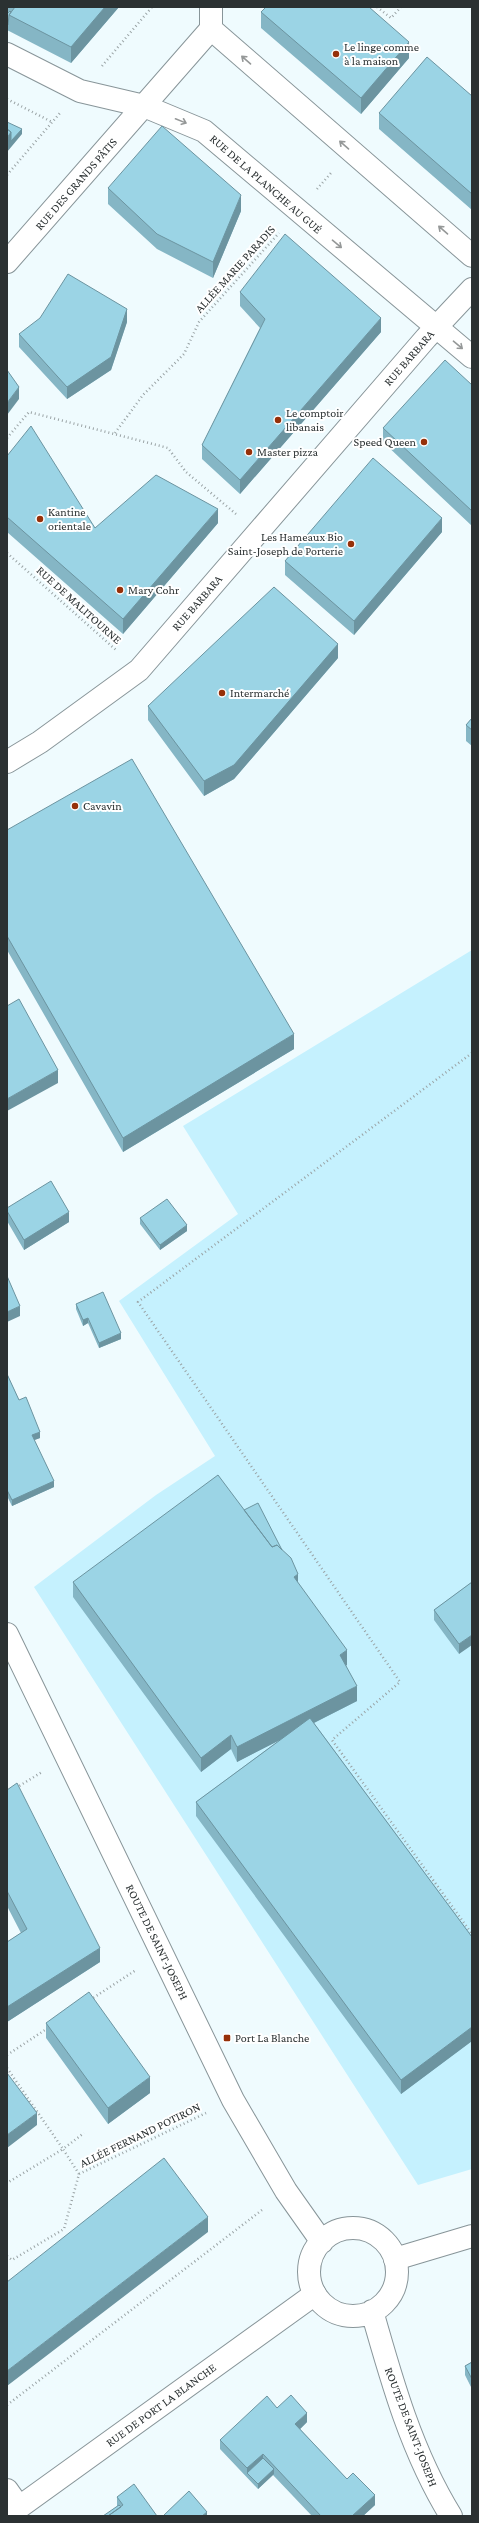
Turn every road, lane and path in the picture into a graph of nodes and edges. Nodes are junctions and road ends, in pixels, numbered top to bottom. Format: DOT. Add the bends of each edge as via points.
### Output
graph roads {
  1 [pos="211,7"];
  2 [pos="377,7"];
  3 [pos="401,7"];
  4 [pos="211,29"];
  5 [pos="7,54"];
  6 [pos="7,99"];
  7 [pos="144,106"];
  8 [pos="52,122"];
  9 [pos="350,150"];
  10 [pos="298,212"];
  11 [pos="472,256"];
  12 [pos="7,262"];
  13 [pos="472,289"];
  14 [pos="436,327"];
  15 [pos="472,357"];
  16 [pos="115,433"];
  17 [pos="7,438"];
  18 [pos="257,533"];
  19 [pos="7,553"];
  20 [pos="138,670"];
  21 [pos="7,762"];
  22 [pos="472,1053"];
  23 [pos="7,1634"];
  24 [pos="67,1757"];
  25 [pos="14,1789"];
  26 [pos="472,1934"];
  27 [pos="162,1953"];
  28 [pos="84,2004"];
  29 [pos="52,2026"];
  30 [pos="7,2056"];
  31 [pos="7,2068"];
  32 [pos="234,2100"];
  33 [pos="84,2132"];
  34 [pos="63,2149"];
  35 [pos="79,2174"];
  36 [pos="7,2183"];
  37 [pos="286,2192"];
  38 [pos="472,2236"];
  39 [pos="322,2242"];
  40 [pos="7,2256"];
  41 [pos="395,2259"];
  42 [pos="316,2294"];
  43 [pos="372,2311"];
  44 [pos="7,2404"];
  45 [pos="11,2504"];
  46 [pos="451,2516"];
  1 -- 4 [label="street"];
  2 -- 3 [label="path" via="391,18"];
  4 -- 7 [label="street, RUE DES GRANDS PÂTIS"];
  9 -- 4 [label="street, one-way"];
  5 -- 7 [label="street, RUE DE LA PLANCHE AU GUÉ" via="80,91"];
  6 -- 8 [label="path"];
  7 -- 10 [label="street, RUE DE LA PLANCHE AU GUÉ, one-way" via="204,131"];
  7 -- 12 [label="street, RUE DES GRANDS PÂTIS"];
  9 -- 10 [label="path, ALLÉE MARIE PARADIS"];
  11 -- 9 [label="street, one-way"];
  10 -- 14 [label="street, RUE DE LA PLANCHE AU GUÉ, one-way"];
  10 -- 16 [label="path, ALLÉE MARIE PARADIS" via="199,322 184,354 143,395"];
  13 -- 14 [label="street, RUE BARBARA"];
  14 -- 15 [label="street, RUE DE LA PLANCHE AU GUÉ, one-way"];
  14 -- 18 [label="street, RUE BARBARA"];
  16 -- 17 [label="path" via="29,412"];
  16 -- 18 [label="path" via="168,448 186,472"];
  18 -- 20 [label="street, RUE BARBARA"];
  19 -- 20 [label="path, RUE DE MALITOURNE"];
  20 -- 21 [label="street, RUE BARBARA" via="40,742"];
  22 -- 26 [label="path" via="138,1302 400,1682 332,1740"];
  23 -- 24 [label="street, ROUTE DE SAINT-JOSEPH"];
  24 -- 25 [label="path"];
  24 -- 27 [label="street, ROUTE DE SAINT-JOSEPH"];
  27 -- 28 [label="path"];
  27 -- 32 [label="street, ROUTE DE SAINT-JOSEPH"];
  29 -- 30 [label="path"];
  31 -- 34 [label="path"];
  32 -- 35 [label="path, ALLÉE FERNAND POTIRON"];
  32 -- 37 [label="street, ROUTE DE SAINT-JOSEPH"];
  33 -- 34 [label="path"];
  34 -- 35 [label="path"];
  34 -- 36 [label="path"];
  35 -- 40 [label="path, ALLÉE FERNAND POTIRON" via="64,2229 12,2260"];
  37 -- 39 [label="street, ROUTE DE SAINT-JOSEPH"];
  37 -- 44 [label="path"];
  38 -- 41 [label="street"];
  39 -- 41 [label="street" via="342,2229 364,2229 383,2241"];
  39 -- 42 [label="street" via="315,2250 310,2269 311,2282"];
  41 -- 43 [label="street" via="397,2274 390,2295"];
  42 -- 43 [label="street" via="325,2305 341,2314 355,2315"];
  42 -- 45 [label="street, RUE DE PORT LA BLANCHE"];
  43 -- 46 [label="street, ROUTE DE SAINT-JOSEPH" via="391,2382 432,2485"];
}
